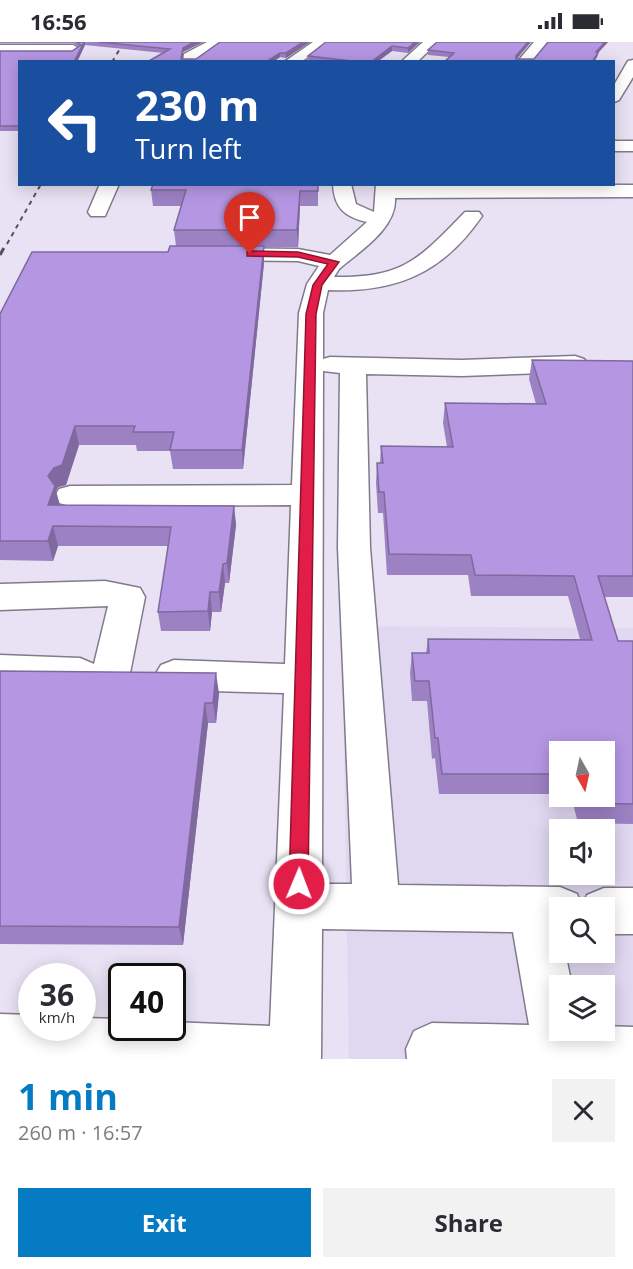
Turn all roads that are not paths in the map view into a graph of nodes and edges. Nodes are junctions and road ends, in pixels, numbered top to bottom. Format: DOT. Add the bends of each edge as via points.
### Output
graph roads {
  1 [pos="217,42"];
  2 [pos="322,42"];
  3 [pos="431,42"];
  4 [pos="542,42"];
  5 [pos="0,49"];
  6 [pos="73,49"];
  7 [pos="191,60"];
  8 [pos="294,60"];
  9 [pos="410,60"];
  10 [pos="526,60"];
  11 [pos="633,64"];
  12 [pos="615,96"];
  13 [pos="615,98"];
  14 [pos="633,100"];
  15 [pos="615,146"];
  16 [pos="633,146"];
  17 [pos="109,186"];
  18 [pos="342,186"];
  19 [pos="622,187"];
  20 [pos="383,199"];
  21 [pos="98,212"];
  22 [pos="472,216"];
  23 [pos="203,254"];
  24 [pos="326,273"];
  25 [pos="592,363"];
  26 [pos="310,365"];
  27 [pos="353,366"];
  28 [pos="308,495"];
  29 [pos="70,496"];
  30 [pos="306,545"];
  31 [pos="354,548"];
  32 [pos="0,597"];
  33 [pos="0,670"];
  34 [pos="111,673"];
  35 [pos="304,679"];
  36 [pos="298,906"];
  37 [pos="376,907"];
  38 [pos="546,910"];
  39 [pos="615,911"];
  40 [pos="633,911"];
  41 [pos="0,1040"];
  42 [pos="633,1053"];
  43 [pos="204,1054"];
  44 [pos="561,1055"];
  45 [pos="295,1056"];
  46 [pos="434,1059"];
  1 -- 7 [label="street" via="189,57"];
  2 -- 8 [label="street"];
  3 -- 9 [label="street"];
  4 -- 10 [label="street"];
  5 -- 6 [label="street"];
  11 -- 12 [label="street"];
  13 -- 14 [label="street"];
  15 -- 16 [label="street"];
  17 -- 21 [label="street"];
  18 -- 20 [label="street" via="343,202 358,214"];
  19 -- 20 [label="street"];
  20 -- 24 [label="street" via="376,225"];
  22 -- 24 [label="street" via="427,262 408,273 387,281 360,284"];
  23 -- 24 [label="street" via="298,255"];
  24 -- 26 [label="street" via="311,314"];
  25 -- 27 [label="street" via="462,368"];
  26 -- 27 [label="street"];
  26 -- 28 [label="street"];
  27 -- 31 [label="street"];
  28 -- 29 [label="street"];
  28 -- 30 [label="street"];
  30 -- 31 [label="street"];
  30 -- 35 [label="street"];
  31 -- 37 [label="street"];
  32 -- 34 [label="street" via="105,593 128,597"];
  33 -- 34 [label="street"];
  34 -- 35 [label="street"];
  35 -- 36 [label="street"];
  36 -- 37 [label="street"];
  36 -- 45 [label="street"];
  37 -- 38 [label="street"];
  38 -- 44 [label="street"];
  39 -- 40 [label="street"];
  41 -- 43 [label="street"];
  42 -- 44 [label="street"];
  43 -- 45 [label="street"];
  44 -- 46 [label="street" via="432,1049"];
}
